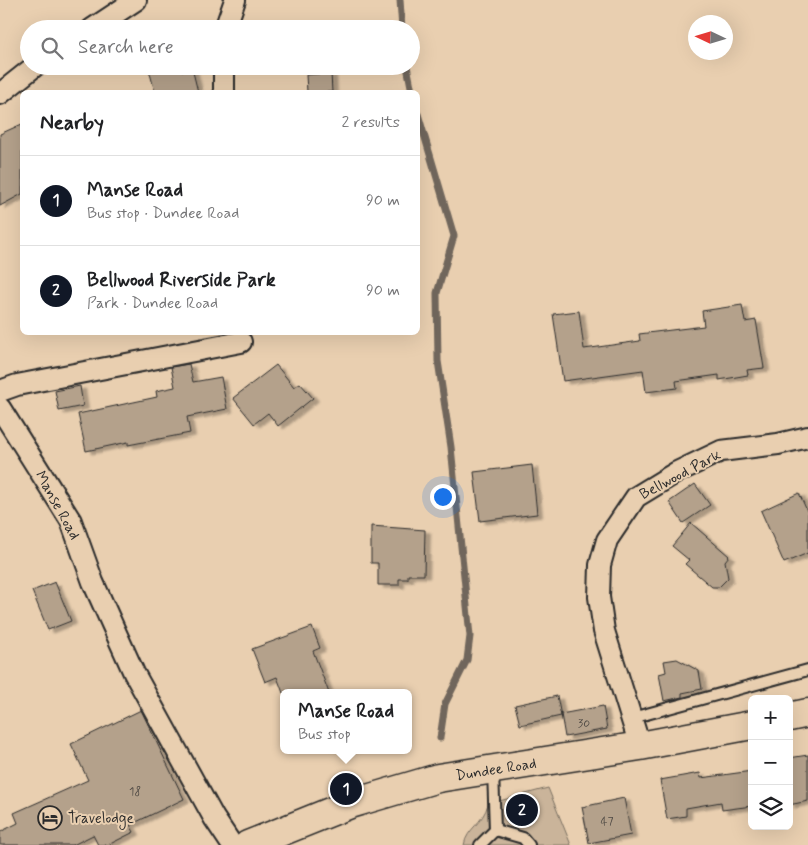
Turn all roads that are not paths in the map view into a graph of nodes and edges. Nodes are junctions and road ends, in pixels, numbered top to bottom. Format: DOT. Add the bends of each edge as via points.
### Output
graph roads {
  1 [pos="136,0"];
  2 [pos="235,0"];
  3 [pos="106,20"];
  4 [pos="228,20"];
  5 [pos="24,75"];
  6 [pos="224,75"];
  7 [pos="224,90"];
  8 [pos="0,94"];
  9 [pos="241,342"];
  10 [pos="0,391"];
  11 [pos="0,408"];
  12 [pos="808,437"];
  13 [pos="808,670"];
  14 [pos="808,713"];
  15 [pos="793,716"];
  16 [pos="632,718"];
  17 [pos="748,726"];
  18 [pos="640,746"];
  19 [pos="493,768"];
  20 [pos="495,830"];
  21 [pos="232,845"];
  22 [pos="248,845"];
  23 [pos="480,845"];
  24 [pos="529,845"];
  1 -- 3 [label="street"];
  2 -- 4 [label="street"];
  5 -- 8 [label="street"];
  6 -- 7 [label="street"];
  9 -- 10 [label="street"];
  11 -- 21 [label="street, Manse Road" via="71,521 93,582 134,673"];
  12 -- 16 [label="street, Bellwood Park" via="721,451 636,497 618,521 607,540 600,565 599,597 604,631"];
  13 -- 16 [label="lane"];
  14 -- 15 [label="main road"];
  16 -- 18 [label="street, Bellwood Park"];
  17 -- 18 [label="main road, Dundee Road"];
  18 -- 19 [label="main road, Dundee Road"];
  19 -- 20 [label="lane"];
  19 -- 22 [label="main road, Dundee Road" via="438,778 350,804"];
  20 -- 23 [label="lane"];
  20 -- 24 [label="lane" via="523,838"];
}
